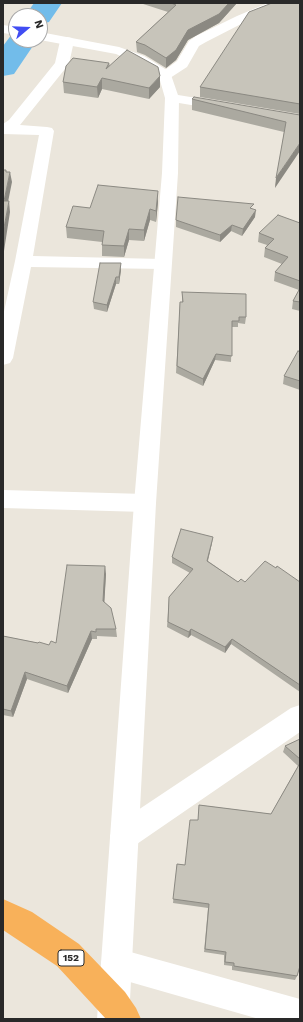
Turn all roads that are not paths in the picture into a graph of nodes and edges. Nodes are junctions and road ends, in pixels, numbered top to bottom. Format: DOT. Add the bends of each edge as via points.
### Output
graph roads {
  1 [pos="279,3"];
  2 [pos="54,38"];
  3 [pos="165,75"];
  4 [pos="172,98"];
  5 [pos="231,108"];
  6 [pos="4,130"];
  7 [pos="24,261"];
  8 [pos="162,264"];
  9 [pos="3,358"];
  10 [pos="3,498"];
  11 [pos="145,502"];
  12 [pos="300,718"];
  13 [pos="124,836"];
  14 [pos="3,914"];
  15 [pos="116,963"];
  16 [pos="118,1014"];
  17 [pos="300,1015"];
  1 -- 3 [label="street" via="200,39 182,64"];
  2 -- 3 [label="street" via="119,51 139,59"];
  2 -- 6 [label="street" via="62,64 14,123"];
  3 -- 4 [label="street"];
  4 -- 5 [label="street"];
  4 -- 8 [label="street" via="170,173"];
  6 -- 7 [label="street" via="47,131"];
  7 -- 8 [label="street"];
  7 -- 9 [label="street"];
  8 -- 11 [label="street"];
  10 -- 11 [label="street"];
  11 -- 13 [label="street"];
  12 -- 13 [label="street"];
  13 -- 15 [label="street"];
  14 -- 16 [label="highway, 152" via="68,955"];
  15 -- 16 [label="street"];
  15 -- 17 [label="street"];
}
